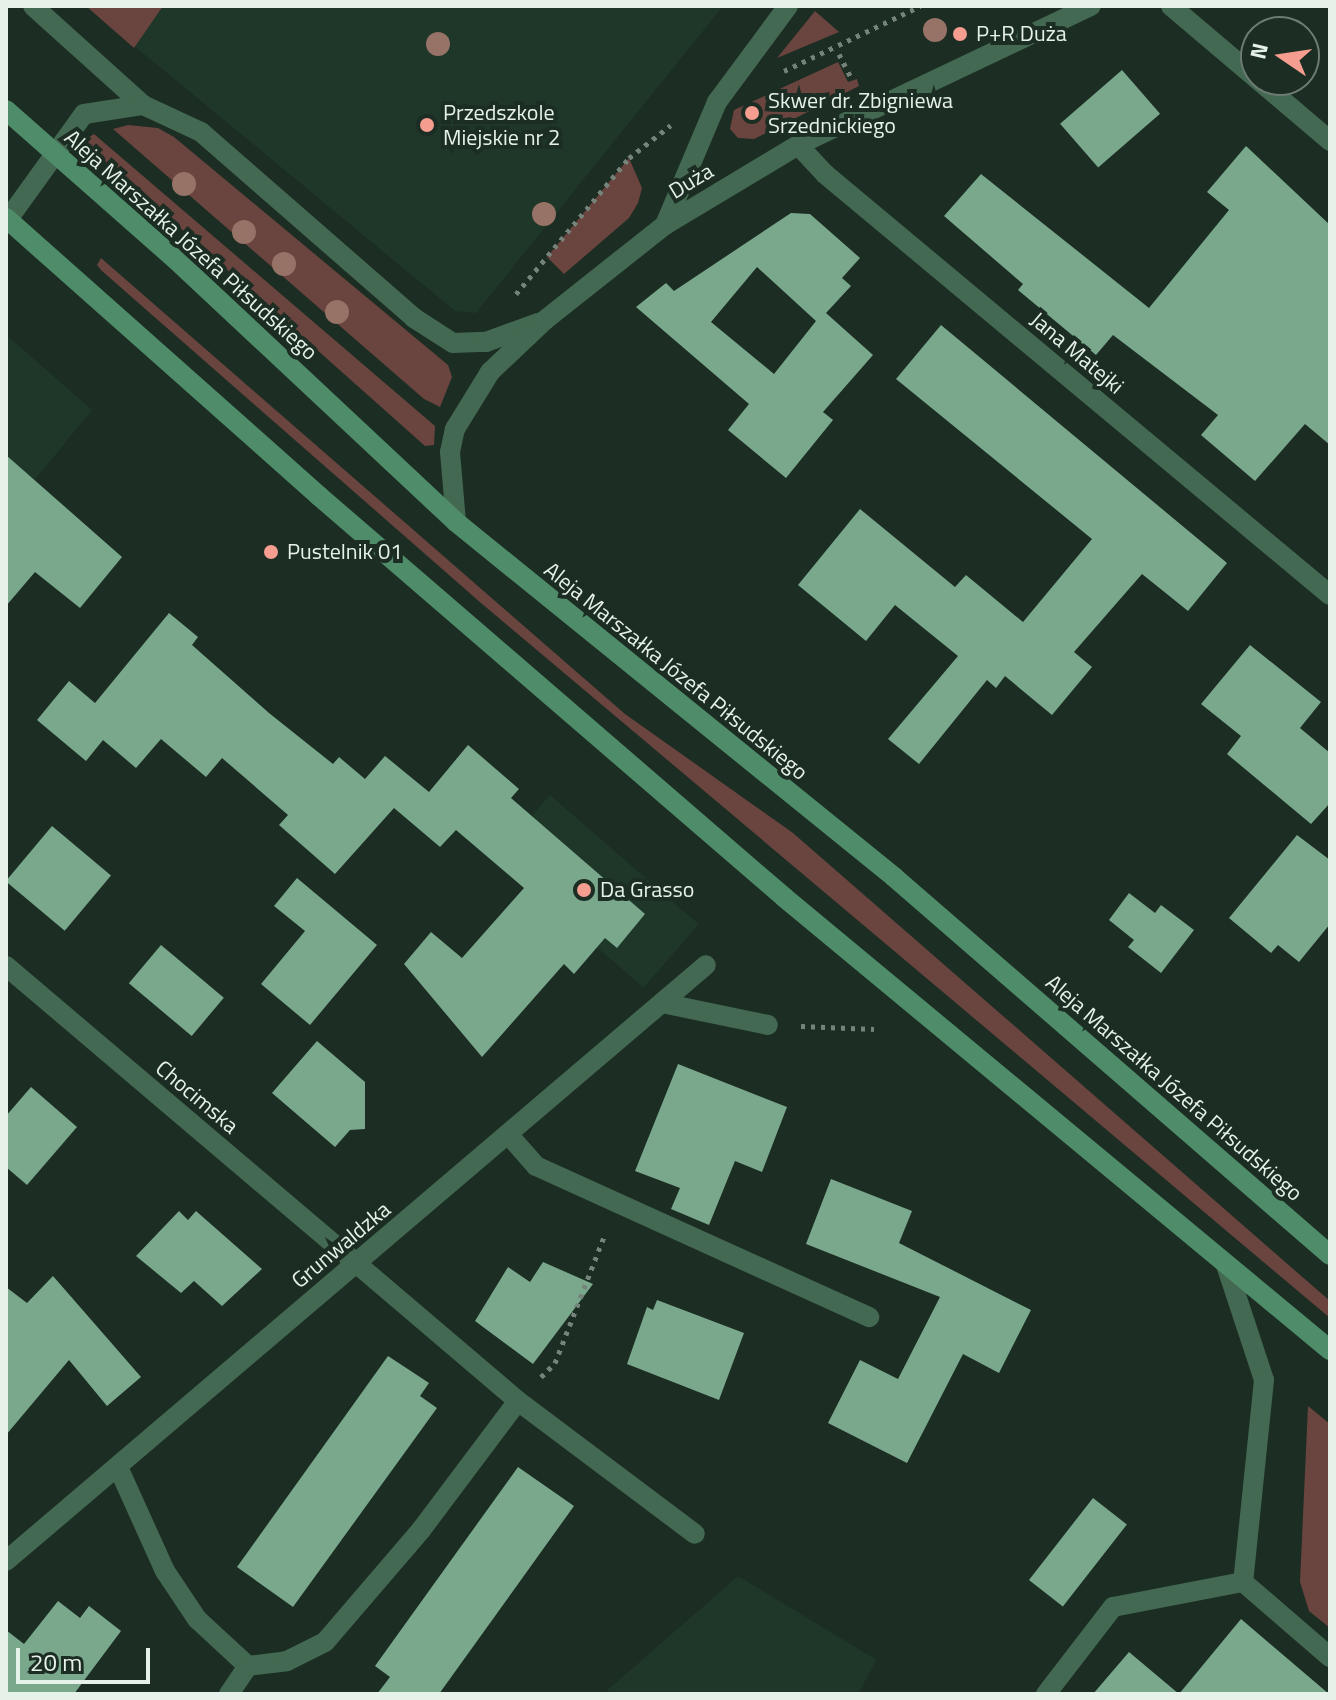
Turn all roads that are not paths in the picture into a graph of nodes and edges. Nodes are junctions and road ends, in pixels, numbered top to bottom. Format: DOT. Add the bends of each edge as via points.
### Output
graph roads {
  1 [pos="33,6"];
  2 [pos="788,6"];
  3 [pos="1091,6"];
  4 [pos="1171,6"];
  5 [pos="143,105"];
  6 [pos="6,110"];
  7 [pos="1330,141"];
  8 [pos="798,145"];
  9 [pos="55,153"];
  10 [pos="7,220"];
  11 [pos="665,225"];
  12 [pos="545,320"];
  13 [pos="456,522"];
  14 [pos="1330,595"];
  15 [pos="706,965"];
  16 [pos="6,966"];
  17 [pos="662,1003"];
  18 [pos="768,1025"];
  19 [pos="508,1134"];
  20 [pos="1330,1255"];
  21 [pos="357,1264"];
  22 [pos="1226,1265"];
  23 [pos="869,1317"];
  24 [pos="1330,1350"];
  25 [pos="518,1401"];
  26 [pos="118,1467"];
  27 [pos="695,1534"];
  28 [pos="9,1553"];
  29 [pos="1243,1582"];
  30 [pos="1330,1657"];
  31 [pos="248,1666"];
  32 [pos="229,1694"];
  33 [pos="1046,1694"];
  1 -- 5 [label="street"];
  2 -- 11 [label="street" via="717,102"];
  3 -- 8 [label="street, Duża"];
  4 -- 7 [label="street"];
  5 -- 9 [label="street" via="84,114"];
  5 -- 12 [label="street" via="201,132 414,318 453,343 486,342"];
  6 -- 9 [label="main road, Aleja Marszałka Józefa Piłsudskiego"];
  8 -- 11 [label="street, Duża"];
  8 -- 14 [label="street, Jana Matejki" via="825,174"];
  9 -- 10 [label="street"];
  9 -- 13 [label="main road, Aleja Marszałka Józefa Piłsudskiego"];
  10 -- 22 [label="main road" via="749,867"];
  11 -- 12 [label="street, Duża"];
  12 -- 13 [label="street, Duża" via="490,372 455,429 450,452"];
  13 -- 20 [label="main road, Aleja Marszałka Józefa Piłsudskiego" via="894,877"];
  15 -- 17 [label="street, Grunwaldzka"];
  16 -- 21 [label="street, Chocimska"];
  17 -- 18 [label="street"];
  17 -- 19 [label="street, Grunwaldzka"];
  19 -- 21 [label="street, Grunwaldzka"];
  19 -- 23 [label="street" via="536,1166"];
  21 -- 25 [label="street, Chocimska"];
  21 -- 26 [label="street, Grunwaldzka"];
  22 -- 24 [label="main road"];
  22 -- 29 [label="street" via="1264,1380"];
  25 -- 27 [label="street, Chocimska"];
  25 -- 31 [label="street" via="421,1530 325,1642 287,1661"];
  26 -- 28 [label="street, Grunwaldzka"];
  26 -- 31 [label="street" via="165,1571 197,1619"];
  29 -- 30 [label="street"];
  29 -- 33 [label="street" via="1113,1607"];
  31 -- 32 [label="street"];
}
